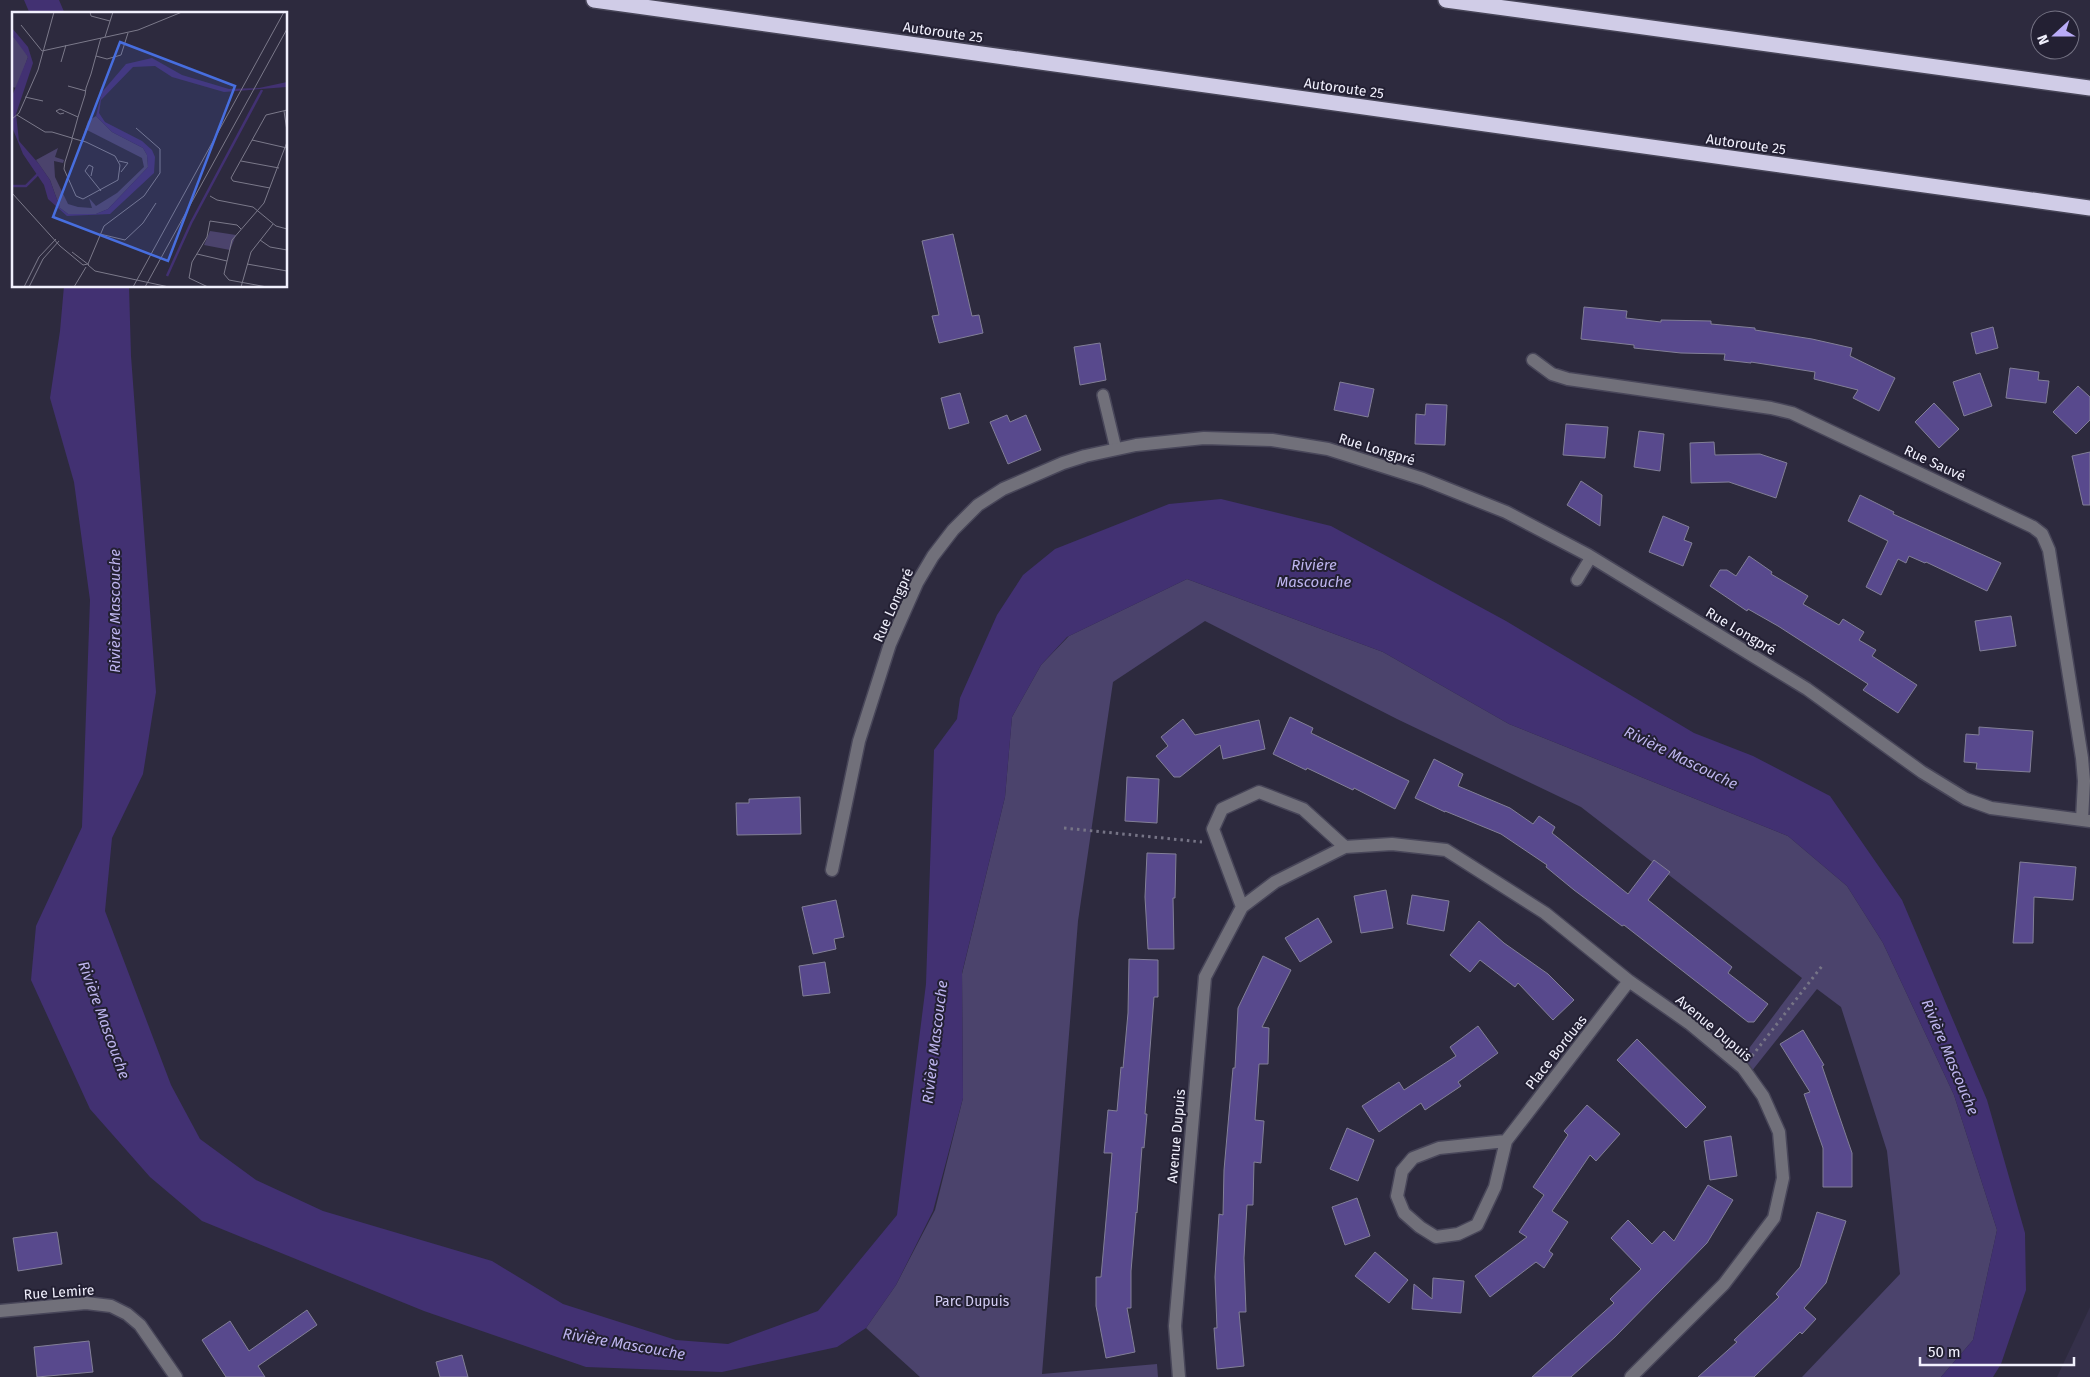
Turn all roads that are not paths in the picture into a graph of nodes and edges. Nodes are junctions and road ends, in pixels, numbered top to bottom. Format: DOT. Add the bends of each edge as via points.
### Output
graph roads {
  1 [pos="594,0"];
  2 [pos="1446,0"];
  3 [pos="2090,88"];
  4 [pos="2090,208"];
  5 [pos="1533,360"];
  6 [pos="1103,395"];
  7 [pos="1116,449"];
  8 [pos="1591,557"];
  9 [pos="1577,580"];
  10 [pos="2086,821"];
  11 [pos="1345,846"];
  12 [pos="832,870"];
  13 [pos="1242,907"];
  14 [pos="1629,981"];
  15 [pos="1506,1141"];
  16 [pos="0,1311"];
  17 [pos="176,1377"];
  18 [pos="1179,1377"];
  19 [pos="1631,1377"];
  1 -- 4 [label="highway, Autoroute 25"];
  2 -- 3 [label="highway"];
  5 -- 10 [label="street, Rue Sauvé" via="1552,374 1568,379 1792,413 2038,530 2049,550 2079,734"];
  6 -- 7 [label="lane"];
  7 -- 8 [label="street, Rue Longpré" via="1174,440 1226,437 1318,447 1376,463 1484,503"];
  7 -- 12 [label="street, Rue Longpré" via="1063,463 1003,489 978,505 934,556 917,582 900,620 867,714 848,787"];
  8 -- 9 [label="lane"];
  8 -- 10 [label="street, Rue Longpré" via="1807,688 1922,772 1966,799 1991,808"];
  11 -- 13 [label="street, Avenue Dupuis" via="1275,882"];
  11 -- 13 [label="street" via="1303,809 1259,792 1222,809 1213,829"];
  11 -- 14 [label="street, Avenue Dupuis" via="1392,844 1446,850 1545,913"];
  13 -- 18 [label="street, Avenue Dupuis" via="1205,977 1175,1326"];
  14 -- 15 [label="street, Place Borduas"];
  14 -- 19 [label="street, Avenue Dupuis" via="1690,1024 1742,1068 1762,1096 1779,1132 1783,1178 1774,1218 1724,1284"];
  15 -- 15 [label="street, Place Borduas" via="1439,1148 1413,1158 1402,1171 1397,1196 1404,1213 1436,1237 1458,1234 1478,1225 1495,1187"];
  16 -- 17 [label="street, Rue Lemire" via="86,1304 111,1306 140,1325"];
}
